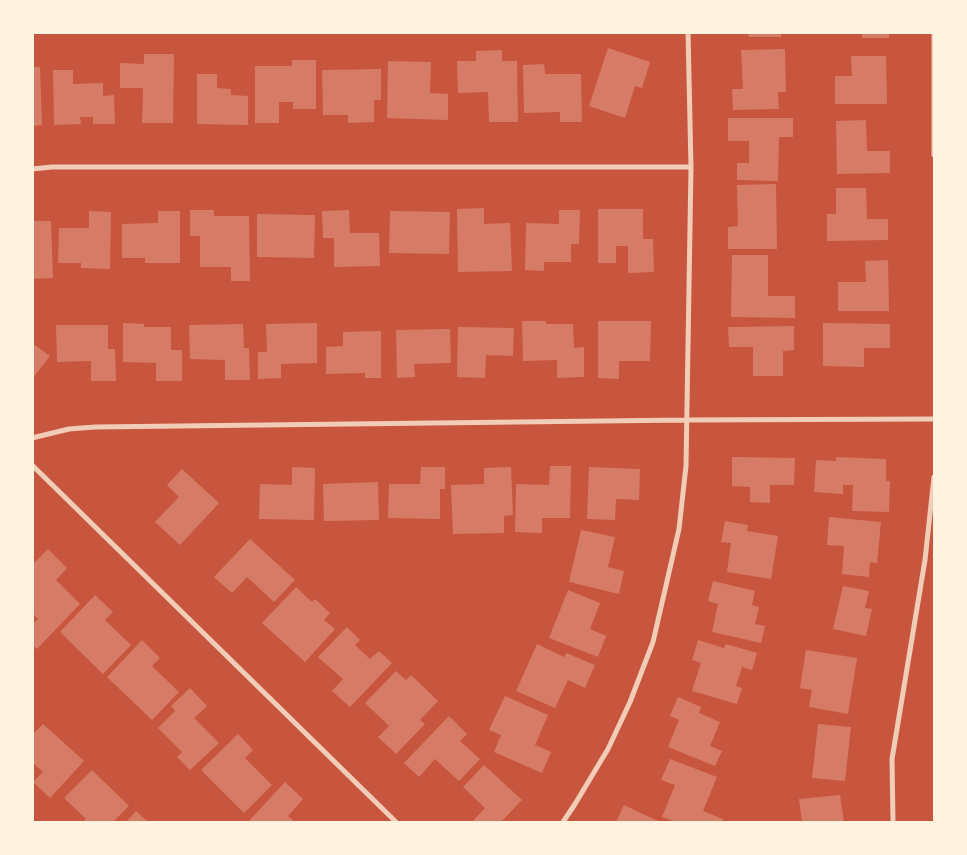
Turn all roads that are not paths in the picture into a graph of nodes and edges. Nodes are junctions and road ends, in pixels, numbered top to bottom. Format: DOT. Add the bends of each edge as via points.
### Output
graph roads {
  1 [pos="688,32"];
  2 [pos="934,32"];
  3 [pos="934,155"];
  4 [pos="691,167"];
  5 [pos="32,169"];
  6 [pos="934,419"];
  7 [pos="686,420"];
  8 [pos="32,438"];
  9 [pos="32,465"];
  10 [pos="934,476"];
  11 [pos="396,822"];
  12 [pos="563,822"];
  13 [pos="893,822"];
  1 -- 4 [label="street"];
  2 -- 3 [label="street"];
  4 -- 5 [label="street" via="52,166"];
  4 -- 7 [label="street"];
  6 -- 7 [label="street"];
  7 -- 8 [label="street" via="95,427 69,429"];
  7 -- 12 [label="street" via="686,466 679,529 653,642 608,749"];
  9 -- 11 [label="street"];
  10 -- 13 [label="street" via="925,560 892,760"];
}
